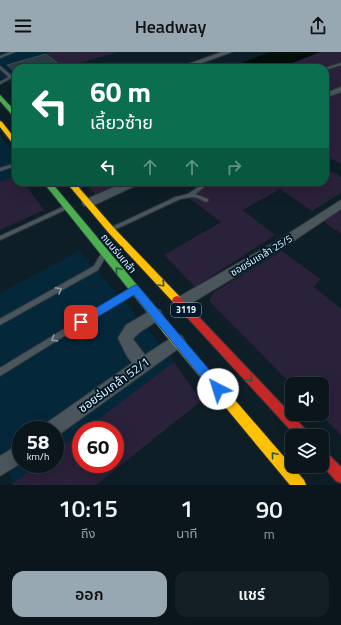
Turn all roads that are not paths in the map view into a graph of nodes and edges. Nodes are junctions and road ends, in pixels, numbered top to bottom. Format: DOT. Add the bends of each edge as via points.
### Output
graph roads {
  1 [pos="13,52"];
  2 [pos="229,52"];
  3 [pos="0,57"];
  4 [pos="193,64"];
  5 [pos="341,64"];
  6 [pos="0,67"];
  7 [pos="329,68"];
  8 [pos="0,83"];
  9 [pos="341,89"];
  10 [pos="329,94"];
  11 [pos="0,97"];
  12 [pos="12,111"];
  13 [pos="0,123"];
  14 [pos="12,139"];
  15 [pos="12,166"];
  16 [pos="0,170"];
  17 [pos="50,186"];
  18 [pos="73,186"];
  19 [pos="127,186"];
  20 [pos="203,186"];
  21 [pos="190,195"];
  22 [pos="206,200"];
  23 [pos="88,203"];
  24 [pos="341,204"];
  25 [pos="67,207"];
  26 [pos="111,230"];
  27 [pos="0,238"];
  28 [pos="105,254"];
  29 [pos="135,289"];
  30 [pos="180,303"];
  31 [pos="155,314"];
  32 [pos="0,322"];
  33 [pos="177,341"];
  34 [pos="143,364"];
  35 [pos="0,372"];
  36 [pos="64,421"];
  37 [pos="297,429"];
  38 [pos="12,458"];
  39 [pos="0,467"];
  40 [pos="299,485"];
  1 -- 3 [label="lane"];
  2 -- 4 [label="street"];
  5 -- 7 [label="lane"];
  6 -- 8 [label="lane" via="10,78"];
  9 -- 10 [label="street"];
  11 -- 12 [label="main road"];
  13 -- 14 [label="main road"];
  15 -- 16 [label="lane"];
  17 -- 25 [label="main road, ถนนร่มเกล้า / 3119"];
  18 -- 23 [label="main road, ถนนร่มเกล้า / 3119"];
  19 -- 23 [label="street"];
  20 -- 21 [label="lane"];
  21 -- 22 [label="lane" via="200,196"];
  21 -- 26 [label="lane" via="178,198"];
  23 -- 26 [label="main road, ถนนร่มเกล้า / 3119"];
  24 -- 30 [label="street, ซอยร่มเกล้า 25/5" via="279,245"];
  25 -- 27 [label="lane"];
  25 -- 28 [label="main road, ถนนร่มเกล้า / 3119"];
  26 -- 30 [label="main road, ถนนร่มเกล้า / 3119, one-way"];
  29 -- 28 [label="main road, ถนนร่มเกล้า / 3119, one-way"];
  32 -- 28 [label="lane, one-way" via="96,268"];
  29 -- 31 [label="main road, ถนนร่มเกล้า / 3119"];
  29 -- 35 [label="lane, one-way"];
  30 -- 37 [label="main road, ถนนร่มเกล้า / 3119, one-way"];
  31 -- 33 [label="main road, ถนนร่มเกล้า / 3119"];
  31 -- 34 [label="street" via="131,330 125,338"];
  33 -- 34 [label="street, ซอยร่มเกล้า 52/1"];
  40 -- 33 [label="main road, ถนนร่มเกล้า / 3119, one-way"];
  34 -- 36 [label="street, ซอยร่มเกล้า 52/1"];
  38 -- 39 [label="street"];
}
